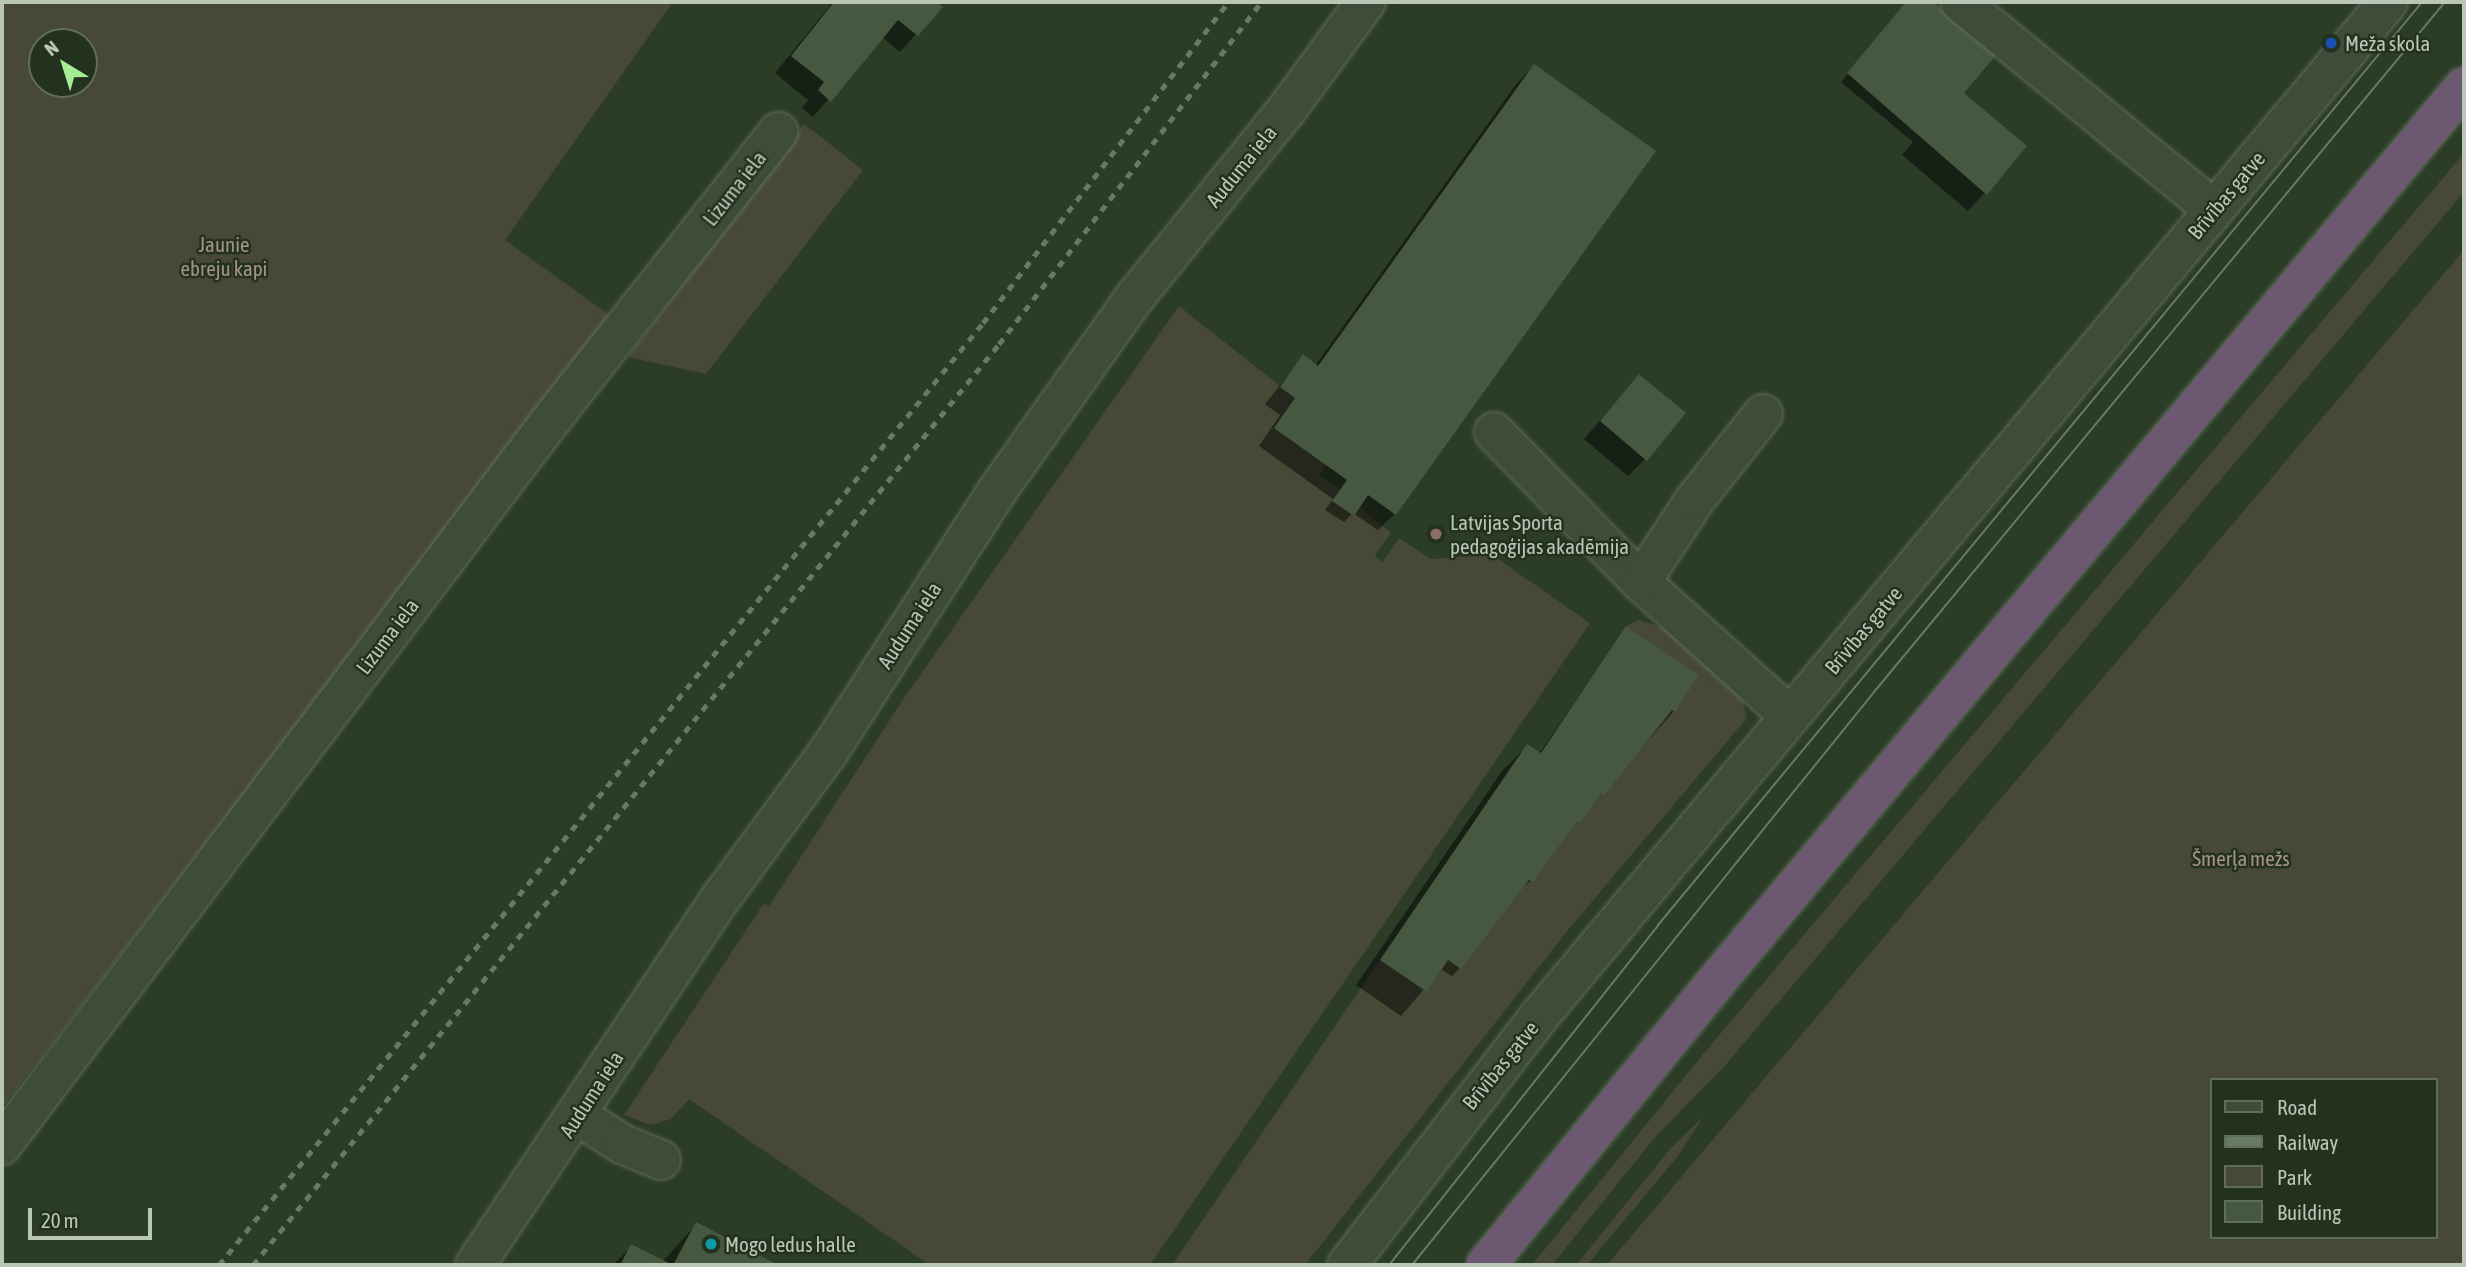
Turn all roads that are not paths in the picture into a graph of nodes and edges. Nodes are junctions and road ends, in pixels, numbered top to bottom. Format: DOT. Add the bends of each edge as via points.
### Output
graph roads {
  1 [pos="1366,2"];
  2 [pos="1960,2"];
  3 [pos="2388,2"];
  4 [pos="2464,87"];
  5 [pos="778,132"];
  6 [pos="2214,210"];
  7 [pos="1763,414"];
  8 [pos="1494,432"];
  9 [pos="1641,582"];
  10 [pos="1790,716"];
  11 [pos="577,1115"];
  12 [pos="2,1145"];
  13 [pos="661,1160"];
  14 [pos="475,1265"];
  15 [pos="1347,1265"];
  16 [pos="1486,1265"];
  1 -- 11 [label="street, Auduma iela" via="1135,298 1013,468 829,751 723,895"];
  2 -- 6 [label="street"];
  3 -- 6 [label="street, Brīvības gatve"];
  4 -- 16 [label="highway" via="1715,983"];
  5 -- 12 [label="street, Lizuma iela" via="554,416"];
  6 -- 10 [label="street, Brīvības gatve"];
  7 -- 9 [label="street" via="1694,501"];
  8 -- 9 [label="street"];
  9 -- 10 [label="street"];
  10 -- 15 [label="street, Brīvības gatve" via="1537,1019"];
  11 -- 13 [label="street" via="622,1144"];
  11 -- 14 [label="street, Auduma iela"];
}
